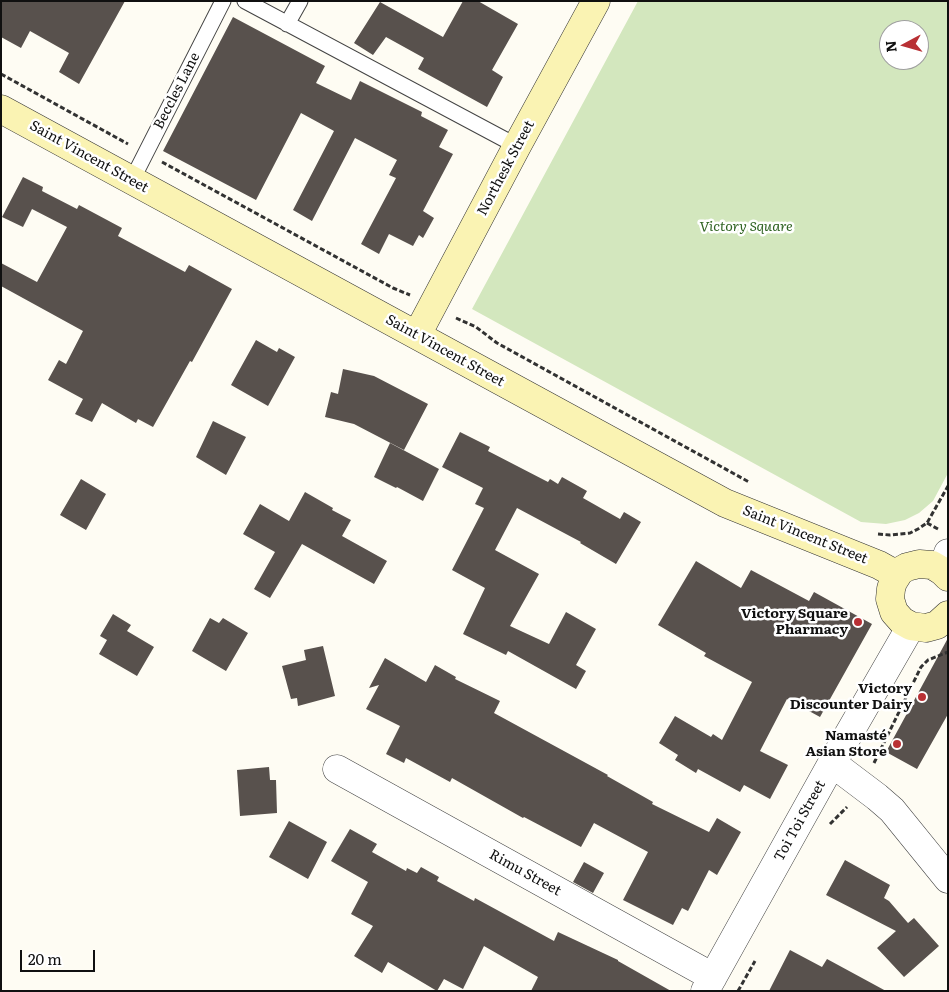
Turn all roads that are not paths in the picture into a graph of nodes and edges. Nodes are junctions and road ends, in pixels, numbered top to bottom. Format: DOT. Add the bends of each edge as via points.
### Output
graph roads {
  1 [pos="223,1"];
  2 [pos="245,1"];
  3 [pos="300,1"];
  4 [pos="596,1"];
  5 [pos="287,24"];
  6 [pos="1,109"];
  7 [pos="517,146"];
  8 [pos="132,180"];
  9 [pos="418,336"];
  10 [pos="946,567"];
  11 [pos="897,575"];
  12 [pos="947,616"];
  13 [pos="911,626"];
  14 [pos="832,763"];
  15 [pos="337,769"];
  16 [pos="948,879"];
  17 [pos="709,984"];
  1 -- 8 [label="lane, Beccles Lane"];
  2 -- 5 [label="lane"];
  3 -- 5 [label="lane"];
  4 -- 7 [label="street, Northesk Street"];
  5 -- 7 [label="lane"];
  6 -- 8 [label="street, Saint Vincent Street"];
  7 -- 9 [label="street, Northesk Street"];
  8 -- 9 [label="street, Saint Vincent Street"];
  9 -- 11 [label="street, Saint Vincent Street" via="725,503"];
  10 -- 11 [label="street" via="919,564 907,567"];
  11 -- 13 [label="street" via="890,599 894,612"];
  12 -- 13 [label="street" via="937,625 926,628"];
  13 -- 14 [label="street, Toi Toi Street"];
  14 -- 16 [label="street" via="892,810"];
  14 -- 17 [label="street, Toi Toi Street"];
  15 -- 17 [label="street, Rimu Street"];
}
